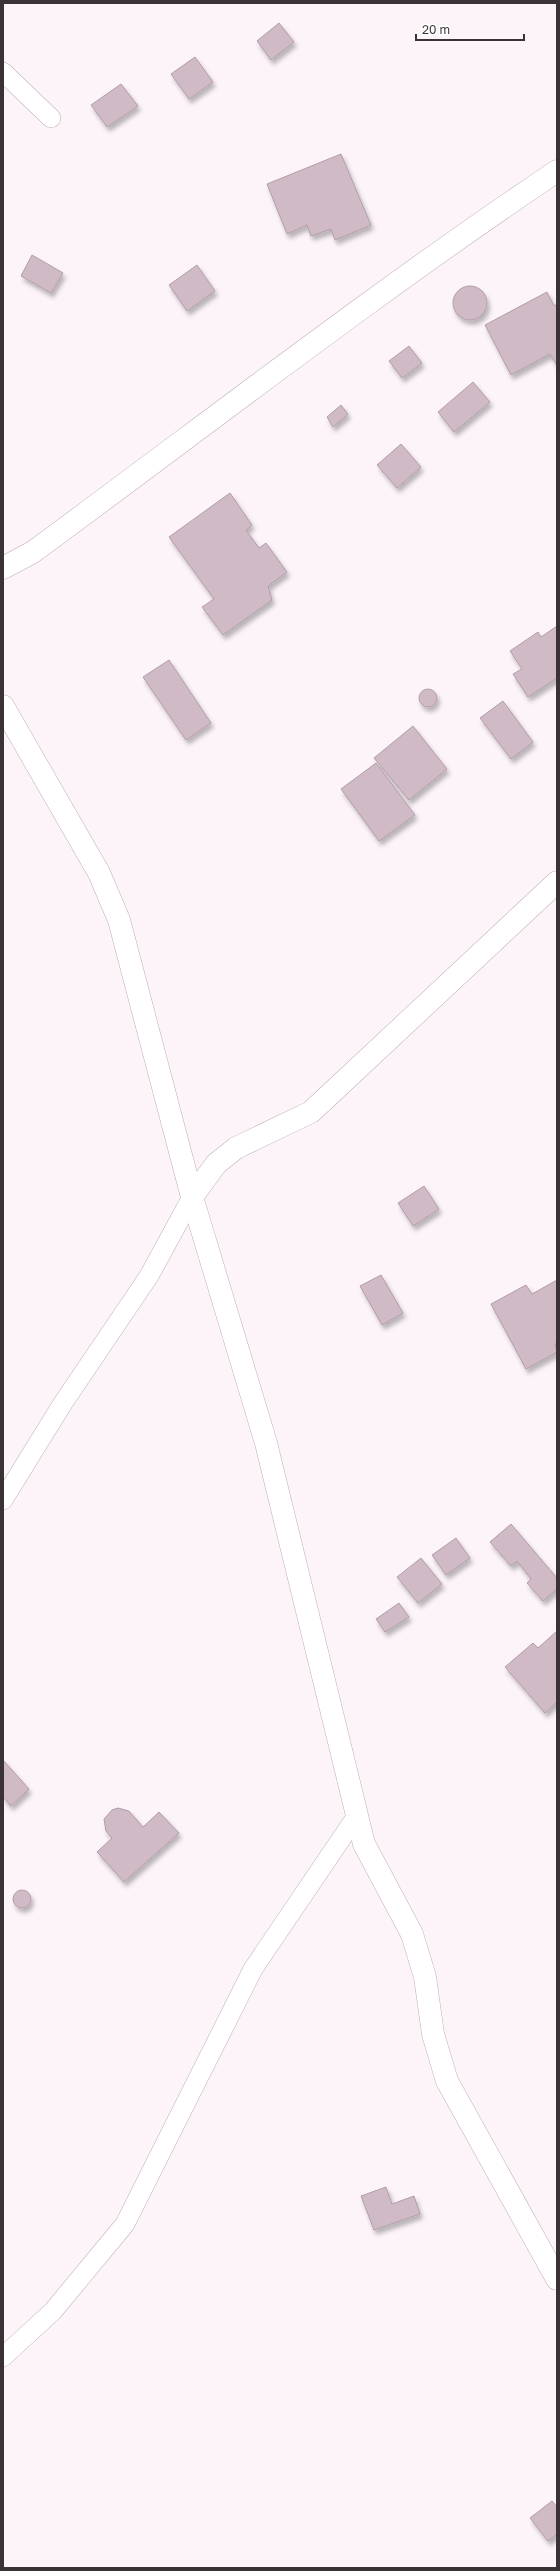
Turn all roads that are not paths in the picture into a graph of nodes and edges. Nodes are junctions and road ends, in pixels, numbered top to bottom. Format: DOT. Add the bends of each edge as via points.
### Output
graph roads {
  1 [pos="3,72"];
  2 [pos="51,118"];
  3 [pos="557,171"];
  4 [pos="3,568"];
  5 [pos="3,706"];
  6 [pos="557,882"];
  7 [pos="192,1198"];
  8 [pos="3,1500"];
  9 [pos="356,1817"];
  10 [pos="557,2279"];
  11 [pos="3,2357"];
  1 -- 2 [label="lane"];
  3 -- 4 [label="street" via="452,241 346,318 33,552"];
  5 -- 7 [label="street" via="99,873 119,920"];
  6 -- 7 [label="street" via="311,1112 236,1148 216,1164"];
  7 -- 8 [label="lane" via="149,1276 63,1403"];
  7 -- 9 [label="street" via="266,1443"];
  9 -- 10 [label="street" via="364,1844 412,1934 425,1977 433,2034 447,2081"];
  9 -- 11 [label="lane" via="253,1969 125,2224 53,2312"];
}
